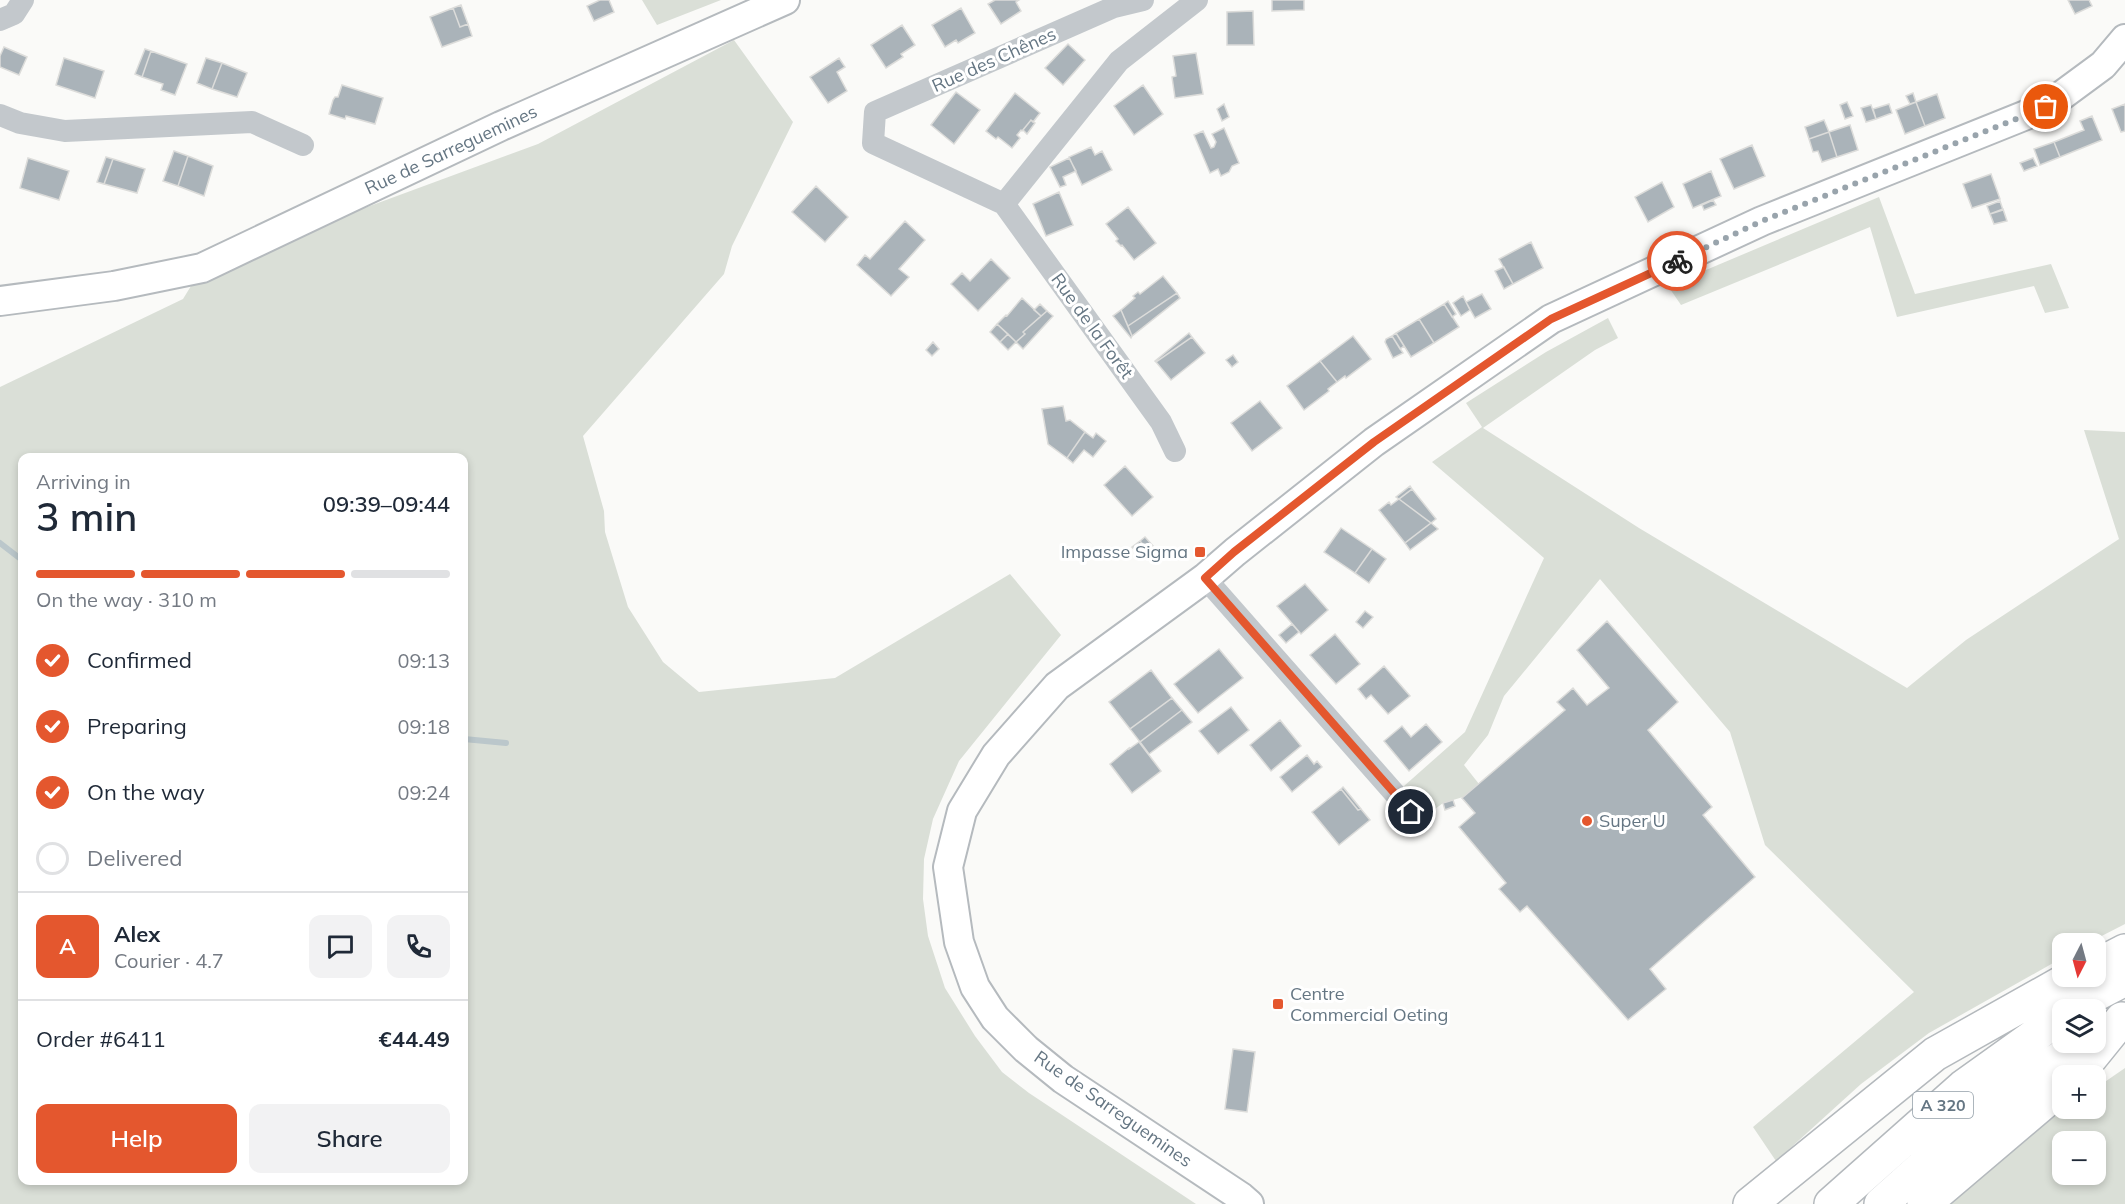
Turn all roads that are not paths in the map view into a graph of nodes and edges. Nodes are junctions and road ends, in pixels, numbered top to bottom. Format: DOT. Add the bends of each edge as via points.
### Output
graph roads {
  1 [pos="23,0"];
  2 [pos="785,0"];
  3 [pos="1143,0"];
  4 [pos="1197,0"];
  5 [pos="0,20"];
  6 [pos="2125,39"];
  7 [pos="10,119"];
  8 [pos="873,143"];
  9 [pos="303,145"];
  10 [pos="1004,204"];
  11 [pos="114,286"];
  12 [pos="0,301"];
  13 [pos="0,320"];
  14 [pos="1174,451"];
  15 [pos="1205,578"];
  16 [pos="1411,812"];
  17 [pos="2125,951"];
  18 [pos="2106,961"];
  19 [pos="2125,979"];
  20 [pos="2054,987"];
  21 [pos="2086,999"];
  22 [pos="2052,1023"];
  23 [pos="2114,1024"];
  24 [pos="2068,1053"];
  25 [pos="2084,1065"];
  26 [pos="2052,1095"];
  27 [pos="1249,1204"];
  28 [pos="1750,1204"];
  29 [pos="1831,1204"];
  30 [pos="1881,1204"];
  31 [pos="1924,1204"];
  1 -- 5 [label="street" via="14,14"];
  2 -- 11 [label="main road, Rue de Sarreguemines" via="501,126 202,268"];
  3 -- 8 [label="street, Rue des Chênes" via="1114,7 875,112"];
  4 -- 10 [label="street" via="1119,61"];
  6 -- 15 [label="main road, Rue de Sarreguemines" via="2103,65 2046,107 1762,221 1551,319 1374,442"];
  7 -- 9 [label="street" via="65,131 252,122"];
  8 -- 10 [label="street, Rue de la Forêt"];
  10 -- 14 [label="street, Rue de la Forêt" via="1161,422"];
  11 -- 12 [label="main road, Rue de Sarreguemines"];
  11 -- 13 [label="main road, Rue de Sarreguemines"];
  15 -- 16 [label="street"];
  15 -- 27 [label="main road, Rue de Sarreguemines" via="1057,686 996,755 962,811 948,867 959,942 975,987 995,1018 1063,1079"];
  17 -- 18 [label="highway"];
  19 -- 21 [label="highway"];
  20 -- 28 [label="highway" via="1935,1054"];
  22 -- 29 [label="highway, A 320" via="1963,1087"];
  23 -- 25 [label="highway"];
  24 -- 30 [label="highway, A 320" via="1984,1112"];
  26 -- 31 [label="highway"];
}
